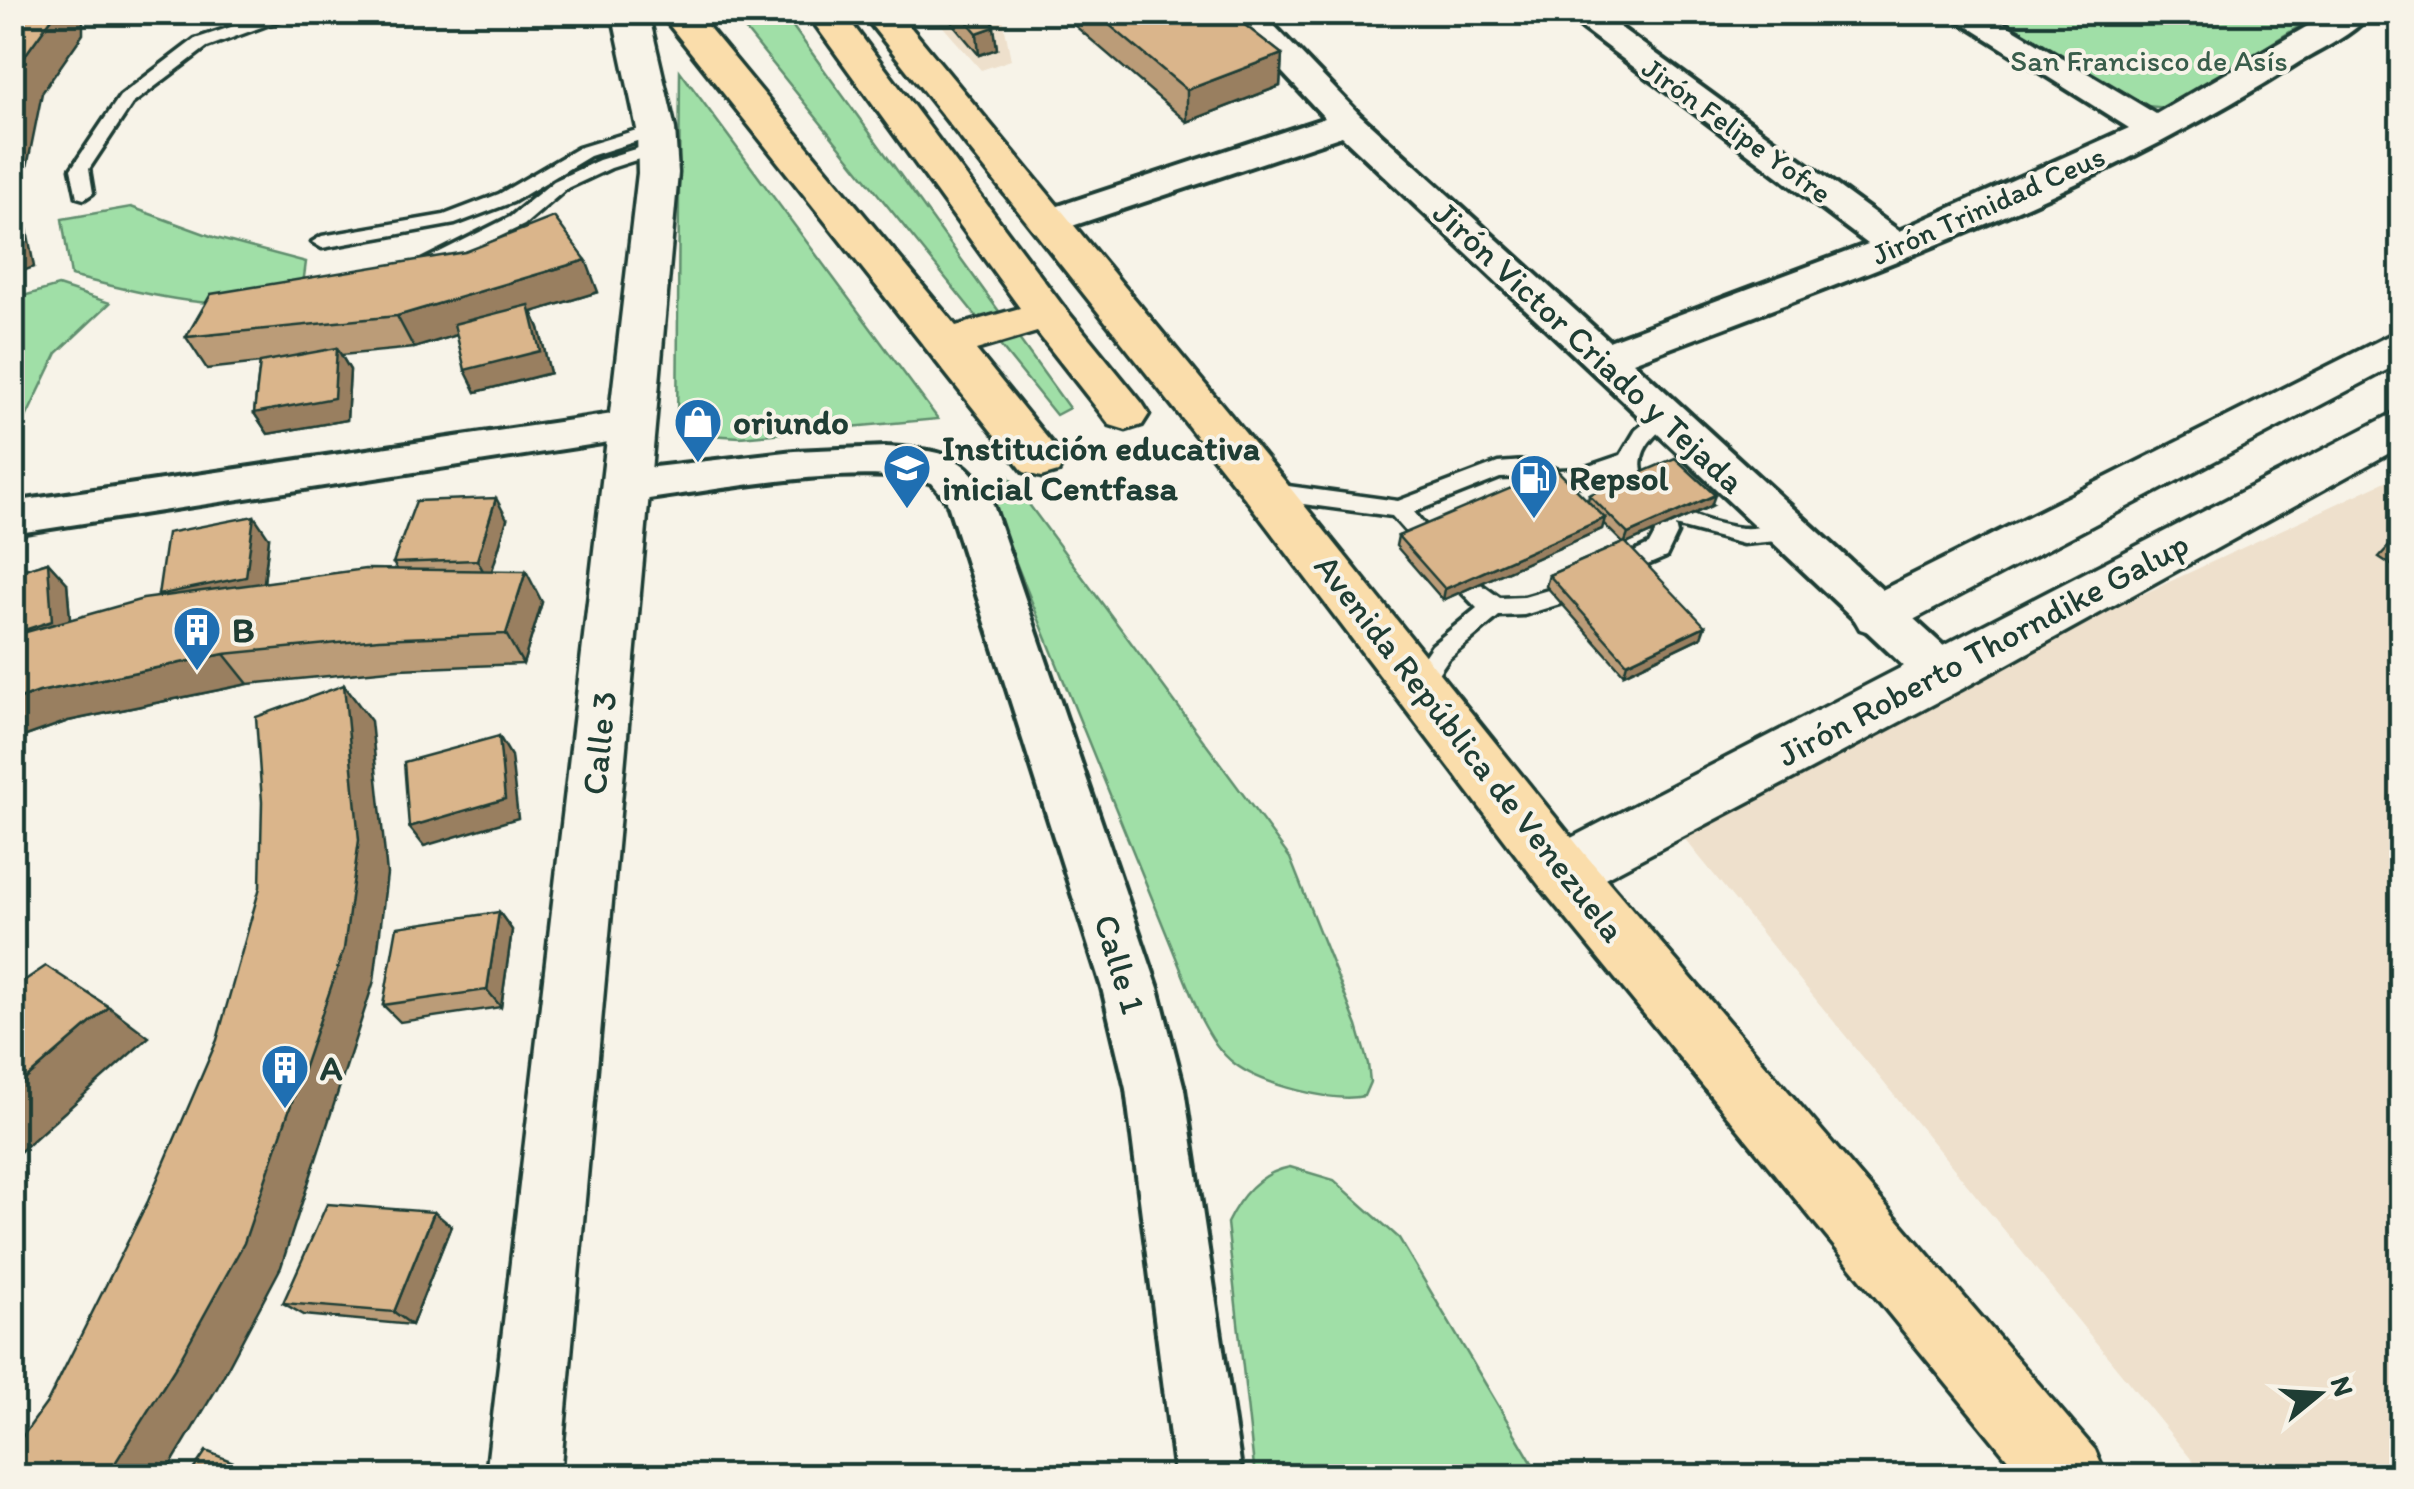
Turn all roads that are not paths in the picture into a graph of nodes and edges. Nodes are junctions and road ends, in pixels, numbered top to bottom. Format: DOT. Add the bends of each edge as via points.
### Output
graph roads {
  1 [pos="294,12"];
  2 [pos="630,12"];
  3 [pos="676,12"];
  4 [pos="824,12"];
  5 [pos="879,12"];
  6 [pos="1242,12"];
  7 [pos="1577,12"];
  8 [pos="1961,12"];
  9 [pos="2355,12"];
  10 [pos="250,18"];
  11 [pos="1348,122"];
  12 [pos="2156,129"];
  13 [pos="657,138"];
  14 [pos="84,193"];
  15 [pos="960,198"];
  16 [pos="1050,222"];
  17 [pos="322,242"];
  18 [pos="1898,248"];
  19 [pos="428,263"];
  20 [pos="1047,315"];
  21 [pos="2402,343"];
  22 [pos="945,344"];
  23 [pos="1602,359"];
  24 [pos="1126,414"];
  25 [pos="1663,415"];
  26 [pos="2402,425"];
  27 [pos="633,426"];
  28 [pos="1041,460"];
  29 [pos="1630,460"];
  30 [pos="628,486"];
  31 [pos="1266,491"];
  32 [pos="1399,509"];
  33 [pos="1659,509"];
  34 [pos="12,518"];
  35 [pos="1416,528"];
  36 [pos="1790,533"];
  37 [pos="1619,569"];
  38 [pos="1456,575"];
  39 [pos="1555,597"];
  40 [pos="1494,608"];
  41 [pos="1878,615"];
  42 [pos="1942,674"];
  43 [pos="1417,684"];
  44 [pos="1564,870"];
  45 [pos="523,1476"];
  46 [pos="1209,1476"];
  47 [pos="2069,1476"];
  1 -- 10 [label="lane"];
  2 -- 13 [label="street, Calle 3"];
  3 -- 22 [label="main road"];
  4 -- 15 [label="main road"];
  5 -- 16 [label="main road, Avenida República de Venezuela"];
  6 -- 11 [label="street, Jirón Victor Criado y Tejada"];
  7 -- 18 [label="street, Jirón Felipe Yofre"];
  8 -- 12 [label="street"];
  9 -- 12 [label="street, Jirón Trinidad Ceus"];
  10 -- 14 [label="lane" via="201,43 126,100 80,168"];
  11 -- 16 [label="street"];
  11 -- 23 [label="street, Jirón Victor Criado y Tejada"];
  12 -- 18 [label="street, Jirón Trinidad Ceus"];
  13 -- 17 [label="lane" via="584,152 506,198 448,220"];
  13 -- 19 [label="lane" via="560,186 517,221"];
  13 -- 27 [label="street, Calle 3"];
  15 -- 16 [label="main road" via="1020,220"];
  15 -- 20 [label="main road"];
  16 -- 31 [label="main road, Avenida República de Venezuela"];
  18 -- 23 [label="street, Jirón Trinidad Ceus"];
  20 -- 22 [label="main road"];
  20 -- 24 [label="main road"];
  21 -- 41 [label="street"];
  22 -- 28 [label="main road"];
  23 -- 25 [label="street, Jirón Victor Criado y Tejada"];
  25 -- 29 [label="lane"];
  25 -- 36 [label="street, Jirón Victor Criado y Tejada"];
  26 -- 42 [label="street, Jirón Roberto Thorndike Galup"];
  27 -- 30 [label="street, Calle 3"];
  27 -- 34 [label="street"];
  29 -- 32 [label="lane" via="1581,478 1498,471"];
  29 -- 33 [label="lane" via="1636,483"];
  30 -- 45 [label="street, Calle 3"];
  30 -- 46 [label="street, Calle 1" via="875,460 920,462 950,474 970,502 1130,988 1155,1089"];
  31 -- 32 [label="lane"];
  31 -- 43 [label="main road, Avenida República de Venezuela"];
  32 -- 35 [label="lane"];
  33 -- 36 [label="lane" via="1696,527 1744,536"];
  33 -- 37 [label="lane" via="1666,534 1658,551"];
  36 -- 41 [label="street, Jirón Victor Criado y Tejada"];
  38 -- 40 [label="lane"];
  39 -- 40 [label="lane" via="1526,608"];
  40 -- 43 [label="lane" via="1440,652"];
  41 -- 42 [label="street, Jirón Victor Criado y Tejada"];
  42 -- 44 [label="street, Jirón Roberto Thorndike Galup"];
  43 -- 44 [label="main road, Avenida República de Venezuela"];
  44 -- 47 [label="main road, Avenida República de Venezuela"];
}
